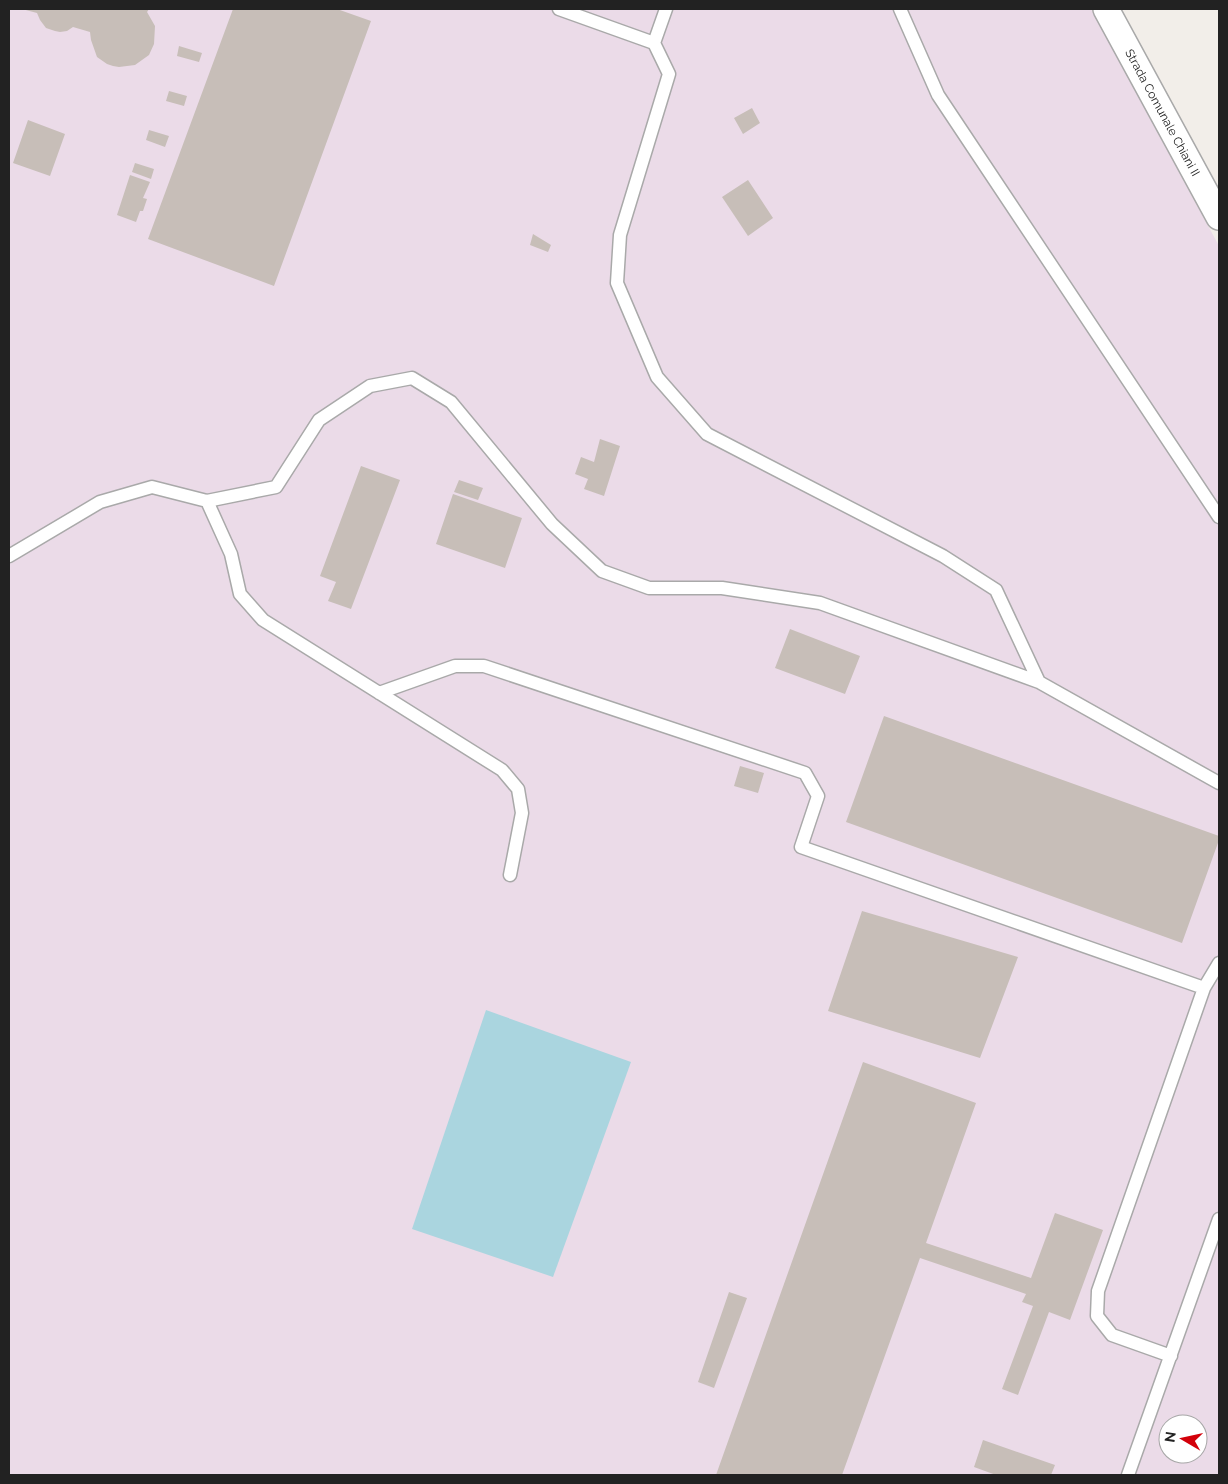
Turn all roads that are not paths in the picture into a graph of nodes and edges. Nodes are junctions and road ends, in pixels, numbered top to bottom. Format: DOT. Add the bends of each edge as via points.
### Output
graph roads {
  1 [pos="559,9"];
  2 [pos="666,9"];
  3 [pos="900,9"];
  4 [pos="1106,9"];
  5 [pos="654,43"];
  6 [pos="1219,217"];
  7 [pos="207,501"];
  8 [pos="1219,517"];
  9 [pos="9,556"];
  10 [pos="1039,682"];
  11 [pos="379,693"];
  12 [pos="1219,783"];
  13 [pos="510,875"];
  14 [pos="1219,963"];
  15 [pos="1204,988"];
  16 [pos="1219,1219"];
  17 [pos="1171,1356"];
  18 [pos="1128,1475"];
  1 -- 5 [label="lane"];
  2 -- 5 [label="lane"];
  3 -- 8 [label="lane" via="938,94"];
  4 -- 6 [label="street, Strada Comunale Chiani II"];
  5 -- 10 [label="lane" via="669,74 620,235 617,283 656,377 707,434 943,556 996,590"];
  7 -- 9 [label="lane" via="152,487 100,502"];
  7 -- 10 [label="lane" via="276,487 319,420 370,386 412,378 451,402 552,524 602,571 649,588 722,588 820,603"];
  7 -- 11 [label="lane" via="231,554 240,594 263,620"];
  10 -- 12 [label="lane"];
  11 -- 13 [label="lane" via="502,770 518,789 522,813"];
  11 -- 15 [label="lane" via="455,666 484,666 805,773 818,796 801,847"];
  14 -- 15 [label="lane"];
  15 -- 17 [label="lane" via="1098,1291 1097,1316 1112,1334"];
  16 -- 17 [label="lane"];
  17 -- 18 [label="lane"];
}
